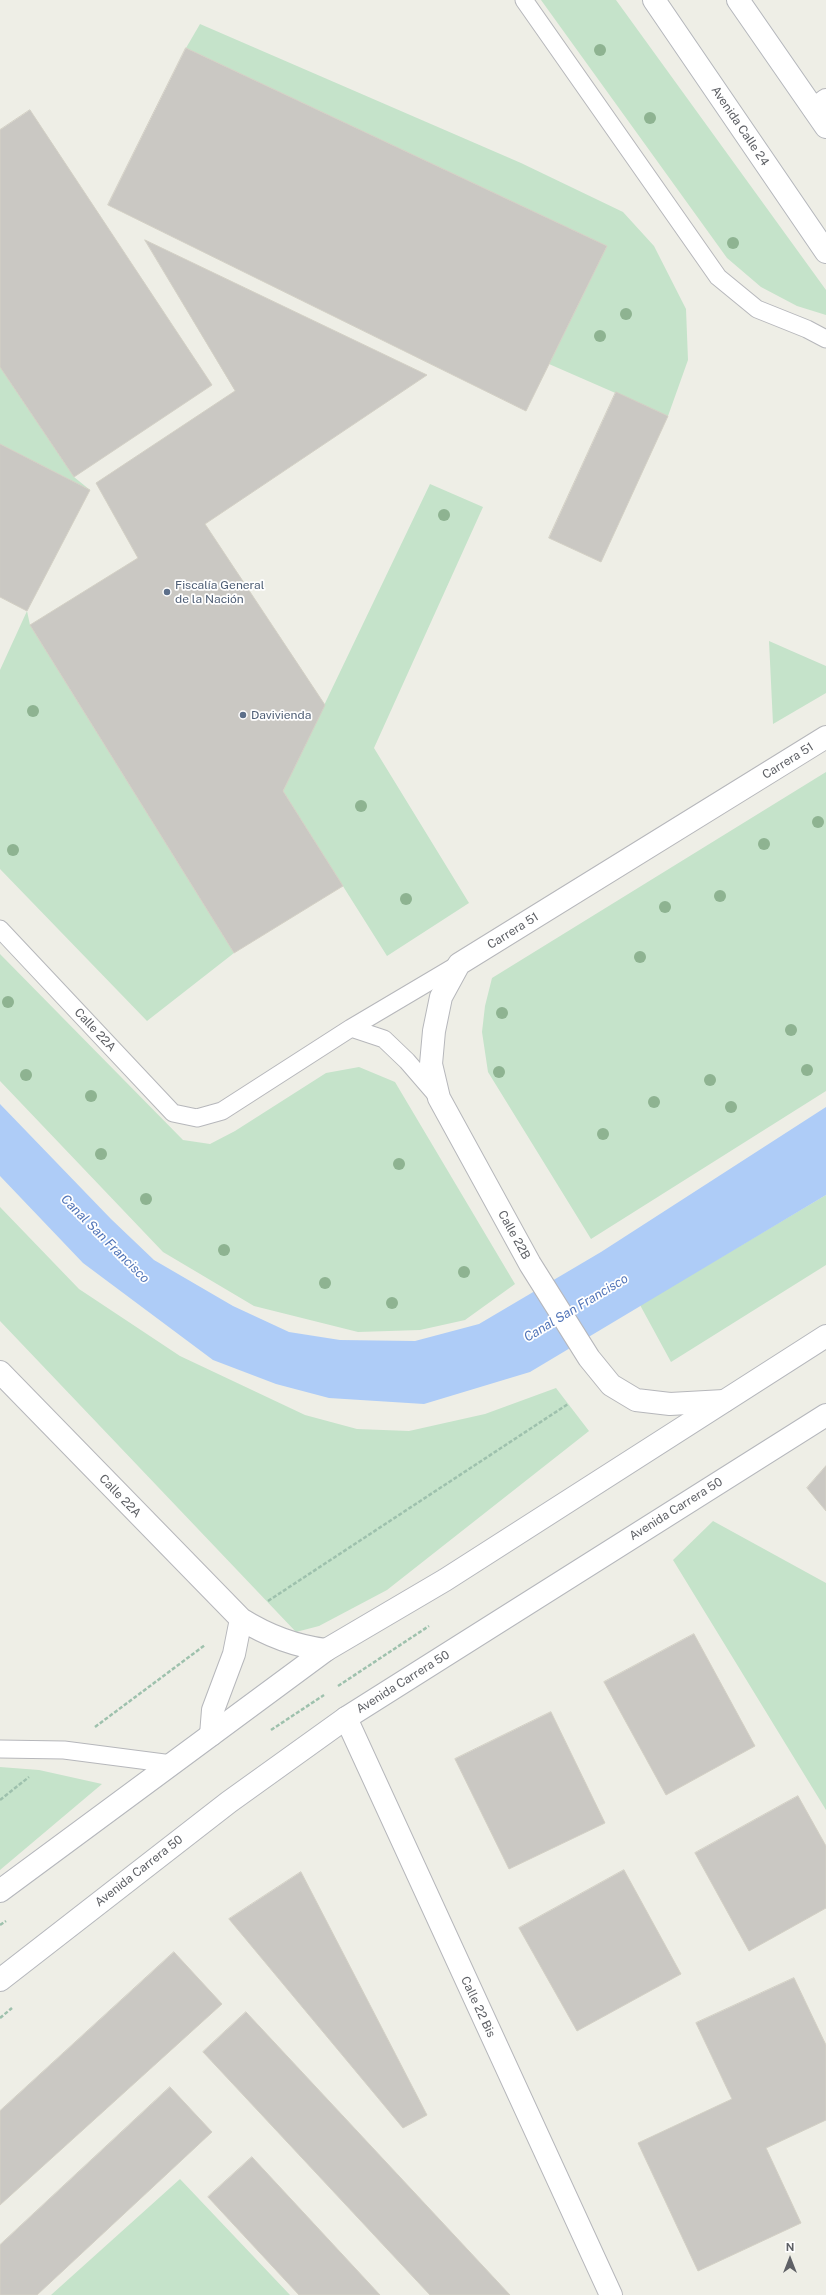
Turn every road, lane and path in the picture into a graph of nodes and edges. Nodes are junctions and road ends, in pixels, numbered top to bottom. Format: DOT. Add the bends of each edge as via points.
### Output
graph roads {
  1 [pos="524,0"];
  2 [pos="654,0"];
  3 [pos="738,0"];
  4 [pos="820,105"];
  5 [pos="826,126"];
  6 [pos="826,252"];
  7 [pos="826,339"];
  8 [pos="826,738"];
  9 [pos="0,928"];
  10 [pos="459,964"];
  11 [pos="351,1028"];
  12 [pos="439,1098"];
  13 [pos="197,1118"];
  14 [pos="826,1336"];
  15 [pos="0,1372"];
  16 [pos="724,1401"];
  17 [pos="568,1404"];
  18 [pos="826,1415"];
  19 [pos="241,1619"];
  20 [pos="326,1650"];
  21 [pos="346,1718"];
  22 [pos="211,1736"];
  23 [pos="0,1749"];
  24 [pos="64,1750"];
  25 [pos="172,1764"];
  26 [pos="0,1800"];
  27 [pos="0,1891"];
  28 [pos="0,1980"];
  29 [pos="611,2295"];
  1 -- 7 [label="lane" via="718,277 757,309"];
  2 -- 6 [label="main road, Avenida Calle 24"];
  3 -- 4 [label="main road"];
  4 -- 5 [label="main road"];
  8 -- 10 [label="main road, Carrera 51"];
  9 -- 13 [label="lane, Calle 22A" via="173,1113"];
  10 -- 11 [label="lane, Carrera 51"];
  10 -- 12 [label="main road, Calle 22B" via="440,997 434,1031 431,1064"];
  11 -- 12 [label="lane" via="384,1039"];
  11 -- 13 [label="lane, Carrera 51" via="222,1111"];
  12 -- 16 [label="main road, Calle 22B" via="530,1264 589,1358 611,1385 636,1400 670,1404"];
  14 -- 16 [label="main road"];
  15 -- 19 [label="main road, Calle 22A"];
  16 -- 20 [label="main road" via="445,1580"];
  17 -- 19 [label="path"];
  18 -- 21 [label="main road, Avenida Carrera 50"];
  19 -- 20 [label="main road, Calle 22A" via="281,1641"];
  19 -- 22 [label="main road" via="232,1659 213,1710"];
  19 -- 24 [label="path"];
  20 -- 22 [label="main road"];
  21 -- 28 [label="main road, Avenida Carrera 50" via="229,1802"];
  21 -- 29 [label="main road, Calle 22 Bis"];
  22 -- 25 [label="main road"];
  23 -- 24 [label="lane"];
  24 -- 25 [label="lane"];
  24 -- 26 [label="path"];
  25 -- 27 [label="main road"];
}
